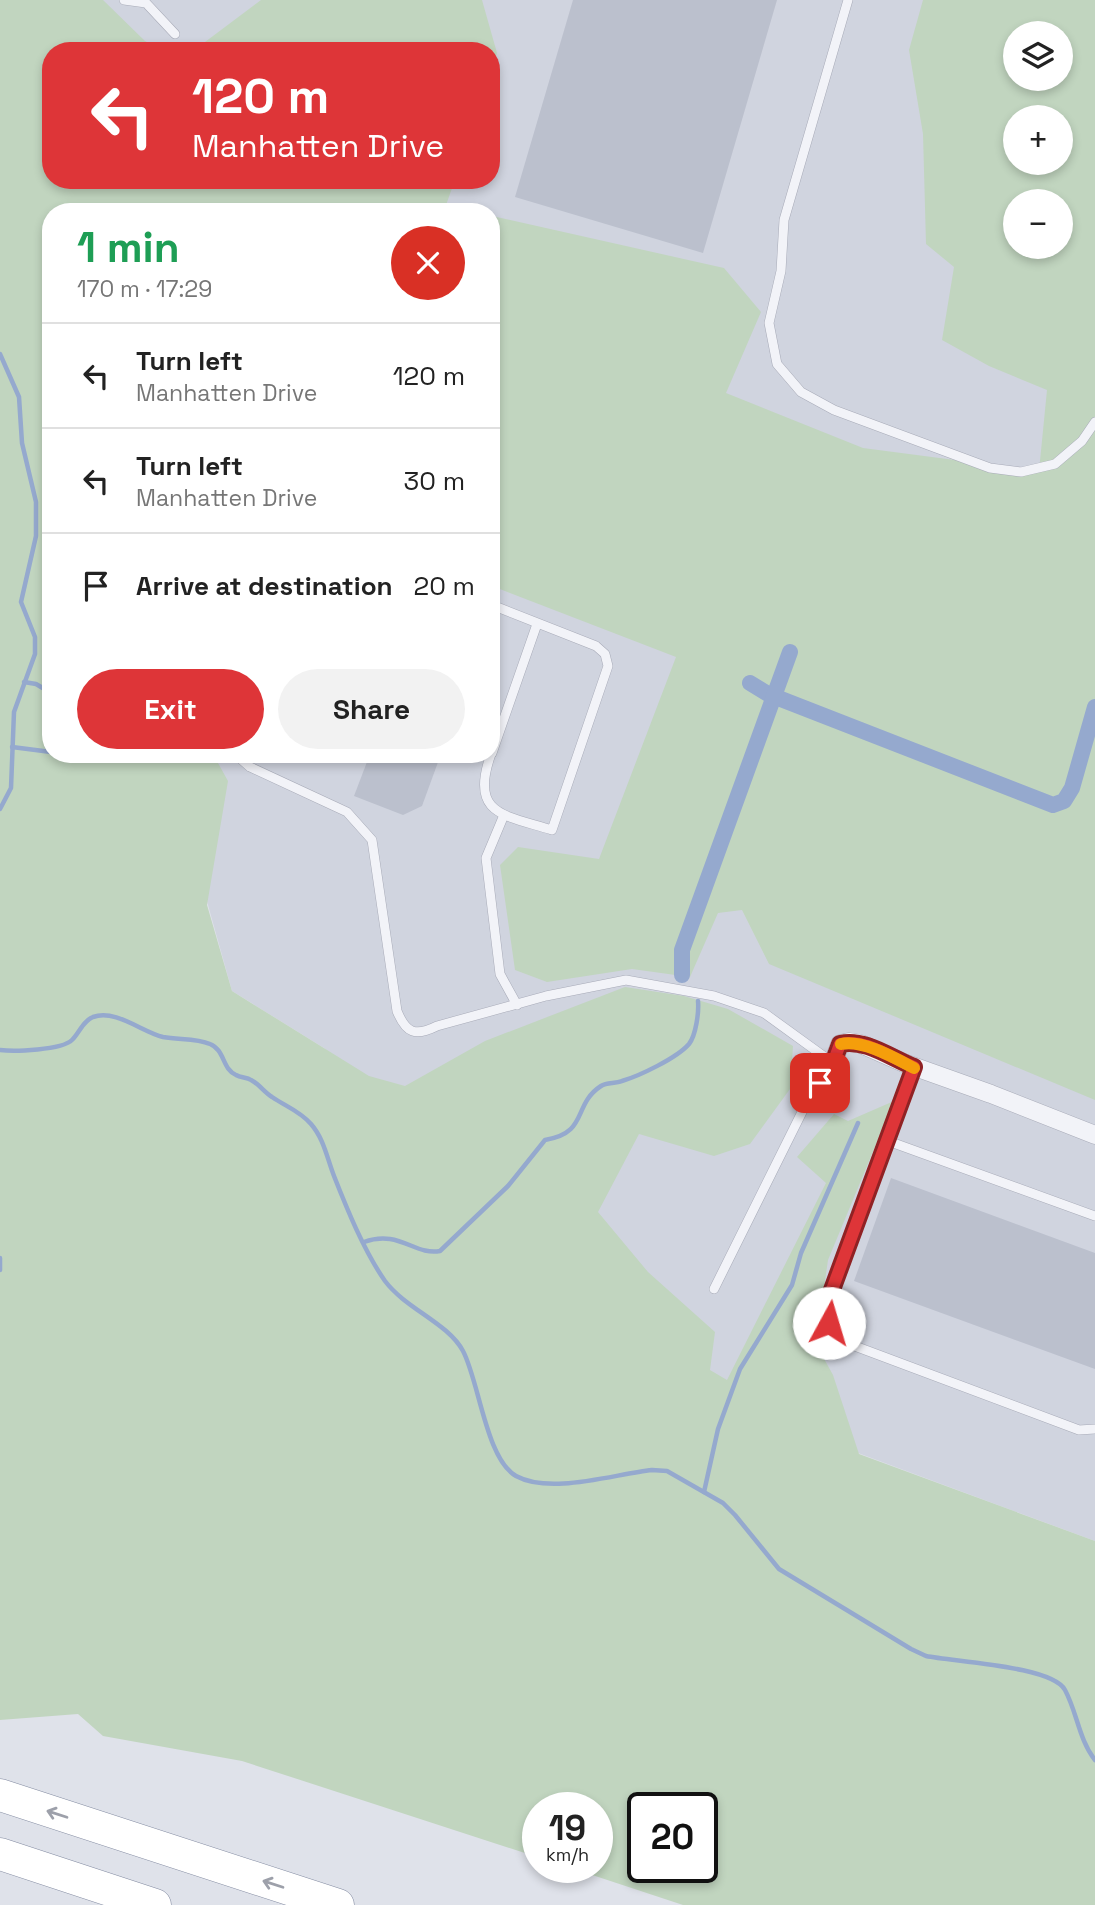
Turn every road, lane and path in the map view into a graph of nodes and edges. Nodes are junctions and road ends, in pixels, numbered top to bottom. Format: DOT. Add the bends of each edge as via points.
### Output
graph roads {
  1 [pos="124,0"];
  2 [pos="848,0"];
  3 [pos="175,34"];
  4 [pos="1095,422"];
  5 [pos="500,608"];
  6 [pos="537,624"];
  7 [pos="500,728"];
  8 [pos="245,763"];
  9 [pos="488,763"];
  10 [pos="505,815"];
  11 [pos="517,1005"];
  12 [pos="833,1063"];
  13 [pos="914,1067"];
  14 [pos="1095,1135"];
  15 [pos="888,1141"];
  16 [pos="1095,1216"];
  17 [pos="714,1289"];
  18 [pos="1095,1429"];
  19 [pos="0,1795"];
  20 [pos="0,1854"];
  21 [pos="155,1905"];
  22 [pos="338,1905"];
  1 -- 3 [label="lane" via="146,3"];
  2 -- 4 [label="lane" via="783,220 781,271 769,323 777,364 801,392 834,410 990,468 1021,472 1055,464 1082,441"];
  5 -- 6 [label="lane"];
  6 -- 7 [label="lane"];
  6 -- 10 [label="lane" via="596,646 605,654 608,666 552,830"];
  8 -- 11 [label="lane" via="347,812 372,840 397,1011 403,1025 412,1032 426,1031"];
  9 -- 10 [label="lane" via="484,796"];
  10 -- 11 [label="lane" via="486,858 500,974"];
  11 -- 12 [label="lane" via="626,980 714,996 764,1013"];
  12 -- 13 [label="street" via="840,1044 849,1042"];
  12 -- 17 [label="lane" via="806,1104"];
  13 -- 14 [label="street"];
  13 -- 15 [label="lane"];
  15 -- 16 [label="lane"];
  15 -- 18 [label="lane" via="826,1306 835,1333 844,1342 1079,1430"];
  22 -- 19 [label="highway, one-way"];
  20 -- 21 [label="highway"];
}
